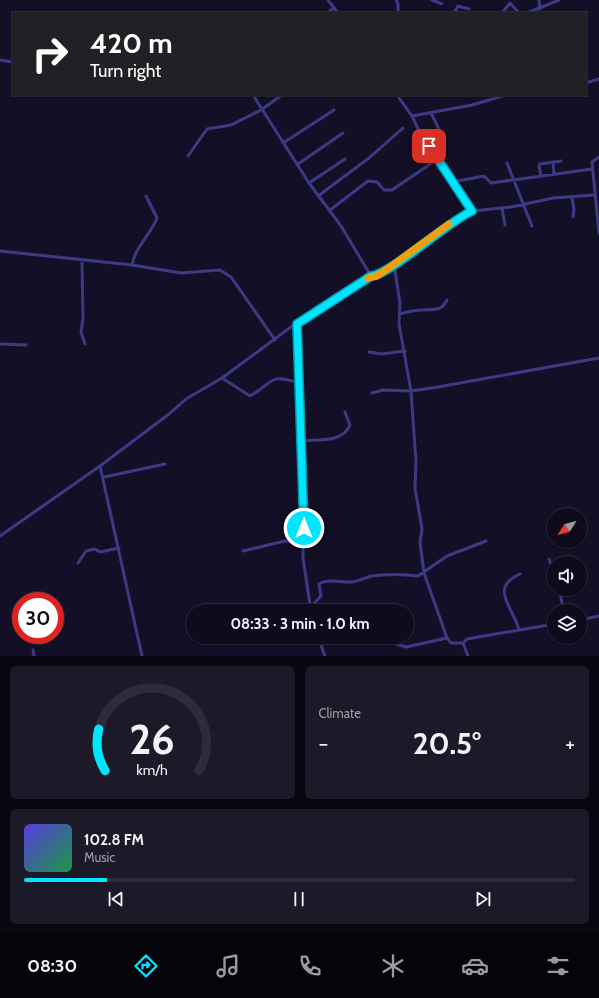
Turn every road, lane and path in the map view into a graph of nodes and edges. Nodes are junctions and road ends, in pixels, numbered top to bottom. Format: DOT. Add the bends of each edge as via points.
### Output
graph roads {
  1 [pos="328,0"];
  2 [pos="396,0"];
  3 [pos="432,0"];
  4 [pos="539,0"];
  5 [pos="559,0"];
  6 [pos="442,4"];
  7 [pos="334,7"];
  8 [pos="469,9"];
  9 [pos="540,9"];
  10 [pos="329,12"];
  11 [pos="337,12"];
  12 [pos="398,12"];
  13 [pos="455,12"];
  14 [pos="503,12"];
  15 [pos="518,12"];
  16 [pos="530,12"];
  17 [pos="0,60"];
  18 [pos="12,62"];
  19 [pos="599,79"];
  20 [pos="587,83"];
  21 [pos="253,96"];
  22 [pos="281,96"];
  23 [pos="398,96"];
  24 [pos="503,96"];
  25 [pos="261,110"];
  26 [pos="334,110"];
  27 [pos="431,113"];
  28 [pos="412,116"];
  29 [pos="403,128"];
  30 [pos="343,133"];
  31 [pos="283,143"];
  32 [pos="188,156"];
  33 [pos="599,157"];
  34 [pos="438,158"];
  35 [pos="345,159"];
  36 [pos="561,161"];
  37 [pos="553,162"];
  38 [pos="507,163"];
  39 [pos="298,164"];
  40 [pos="592,169"];
  41 [pos="554,174"];
  42 [pos="541,176"];
  43 [pos="514,180"];
  44 [pos="453,182"];
  45 [pos="309,183"];
  46 [pos="594,195"];
  47 [pos="146,196"];
  48 [pos="318,196"];
  49 [pos="572,198"];
  50 [pos="524,204"];
  51 [pos="502,208"];
  52 [pos="330,210"];
  53 [pos="472,211"];
  54 [pos="573,217"];
  55 [pos="505,225"];
  56 [pos="532,226"];
  57 [pos="599,233"];
  58 [pos="0,251"];
  59 [pos="82,260"];
  60 [pos="132,265"];
  61 [pos="390,267"];
  62 [pos="371,276"];
  63 [pos="447,300"];
  64 [pos="400,314"];
  65 [pos="297,324"];
  66 [pos="275,340"];
  67 [pos="0,344"];
  68 [pos="85,344"];
  69 [pos="26,345"];
  70 [pos="405,351"];
  71 [pos="370,352"];
  72 [pos="599,358"];
  73 [pos="222,378"];
  74 [pos="298,383"];
  75 [pos="411,391"];
  76 [pos="372,393"];
  77 [pos="345,412"];
  78 [pos="302,441"];
  79 [pos="165,464"];
  80 [pos="100,466"];
  81 [pos="104,477"];
  82 [pos="0,536"];
  83 [pos="486,541"];
  84 [pos="304,544"];
  85 [pos="119,548"];
  86 [pos="243,551"];
  87 [pos="78,563"];
  88 [pos="424,573"];
  89 [pos="520,574"];
  90 [pos="309,604"];
  91 [pos="315,604"];
  92 [pos="599,616"];
  93 [pos="587,619"];
  94 [pos="547,625"];
  95 [pos="520,630"];
  96 [pos="447,638"];
  97 [pos="463,643"];
  98 [pos="321,644"];
  99 [pos="396,644"];
  100 [pos="33,650"];
  101 [pos="34,656"];
  102 [pos="142,656"];
  103 [pos="325,656"];
  104 [pos="468,656"];
  1 -- 7 [label="street"];
  2 -- 12 [label="street"];
  3 -- 6 [label="street"];
  4 -- 9 [label="street"];
  5 -- 9 [label="street"];
  7 -- 10 [label="street"];
  7 -- 11 [label="street"];
  8 -- 13 [label="street" via="458,6"];
  9 -- 16 [label="street"];
  14 -- 15 [label="street" via="510,3"];
  17 -- 18 [label="street"];
  19 -- 20 [label="street"];
  21 -- 25 [label="street"];
  22 -- 25 [label="street"];
  23 -- 28 [label="street"];
  24 -- 27 [label="street"];
  25 -- 31 [label="street"];
  25 -- 32 [label="street" via="231,126 207,129"];
  26 -- 31 [label="street"];
  27 -- 28 [label="street"];
  27 -- 34 [label="street" via="444,146 442,156"];
  28 -- 34 [label="street" via="421,135"];
  29 -- 48 [label="street" via="369,158"];
  30 -- 39 [label="street"];
  31 -- 39 [label="street"];
  33 -- 40 [label="street" via="592,162"];
  34 -- 44 [label="street"];
  34 -- 52 [label="street" via="392,190 384,190 377,182 368,181"];
  35 -- 45 [label="street"];
  36 -- 37 [label="street"];
  37 -- 41 [label="street"];
  37 -- 42 [label="street" via="539,165"];
  38 -- 43 [label="street"];
  39 -- 45 [label="street"];
  40 -- 41 [label="street"];
  40 -- 46 [label="street"];
  41 -- 42 [label="street"];
  42 -- 43 [label="street"];
  43 -- 44 [label="street" via="491,183 484,176"];
  43 -- 50 [label="street"];
  44 -- 53 [label="street"];
  45 -- 48 [label="street"];
  46 -- 49 [label="street"];
  46 -- 57 [label="street"];
  47 -- 60 [label="street" via="157,218 151,232 138,246"];
  48 -- 52 [label="street"];
  49 -- 50 [label="street" via="553,198"];
  49 -- 54 [label="street"];
  50 -- 51 [label="street"];
  50 -- 56 [label="street"];
  51 -- 53 [label="street"];
  51 -- 55 [label="street"];
  52 -- 62 [label="street"];
  53 -- 61 [label="street"];
  58 -- 59 [label="street"];
  59 -- 60 [label="street"];
  59 -- 68 [label="street" via="81,326"];
  60 -- 66 [label="street" via="187,273 220,270 231,277"];
  61 -- 62 [label="street" via="377,276"];
  61 -- 64 [label="street" via="395,271"];
  62 -- 65 [label="street"];
  63 -- 64 [label="street" via="438,310"];
  64 -- 70 [label="street"];
  65 -- 66 [label="street"];
  65 -- 74 [label="street"];
  66 -- 73 [label="street"];
  67 -- 69 [label="street"];
  70 -- 71 [label="street" via="382,354"];
  70 -- 75 [label="street"];
  72 -- 75 [label="street"];
  73 -- 74 [label="street" via="250,396 274,378"];
  73 -- 80 [label="street" via="186,399"];
  74 -- 78 [label="street"];
  75 -- 76 [label="street" via="383,390"];
  75 -- 88 [label="street" via="416,462 415,488 422,529 420,542"];
  77 -- 78 [label="street" via="350,425 344,435 338,438"];
  78 -- 84 [label="street"];
  79 -- 81 [label="street"];
  80 -- 81 [label="street"];
  80 -- 82 [label="street"];
  81 -- 85 [label="street"];
  83 -- 88 [label="street" via="446,556"];
  84 -- 86 [label="street" via="285,540"];
  84 -- 90 [label="street" via="303,558"];
  85 -- 87 [label="street" via="100,552 95,549 86,551"];
  85 -- 102 [label="street"];
  88 -- 91 [label="street" via="418,576 370,576 355,582 326,580 319,584 321,596"];
  88 -- 96 [label="street"];
  89 -- 95 [label="street" via="510,578 504,596"];
  92 -- 93 [label="street"];
  94 -- 95 [label="street"];
  95 -- 97 [label="street" via="467,639"];
  96 -- 97 [label="street" via="450,643"];
  96 -- 99 [label="street" via="406,647"];
  97 -- 104 [label="street"];
  98 -- 103 [label="street"];
  100 -- 101 [label="street"];
}
